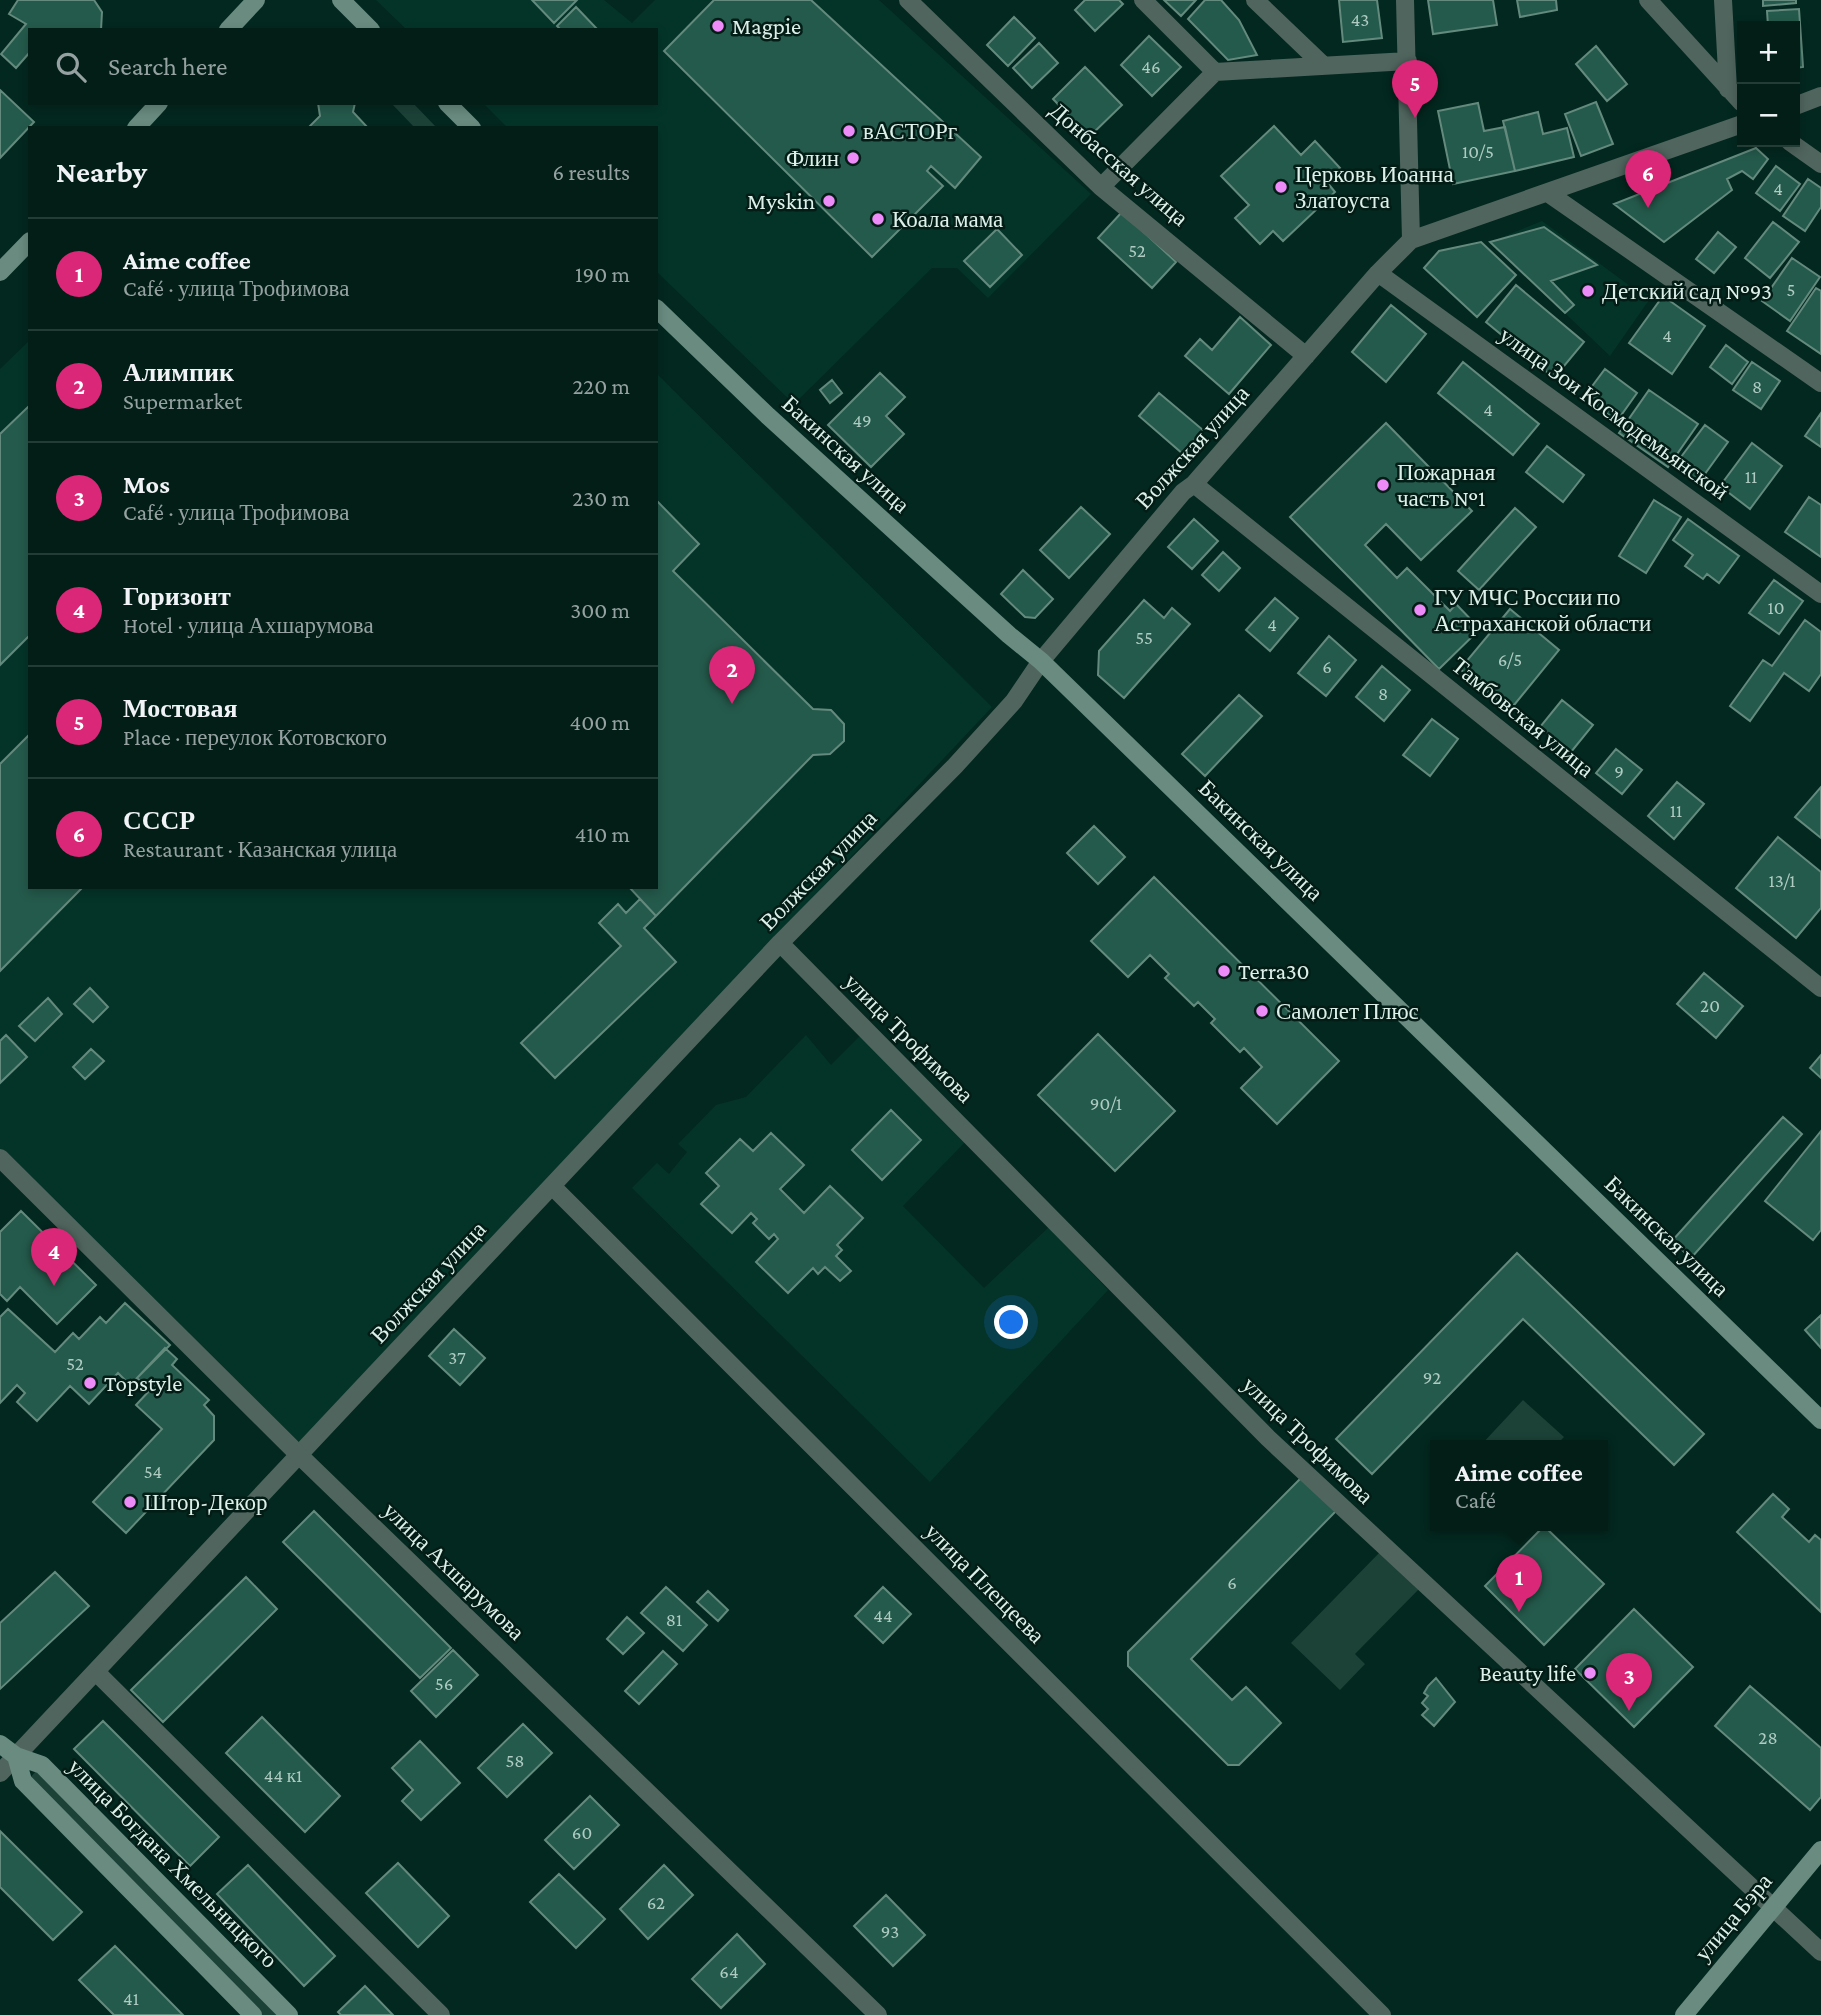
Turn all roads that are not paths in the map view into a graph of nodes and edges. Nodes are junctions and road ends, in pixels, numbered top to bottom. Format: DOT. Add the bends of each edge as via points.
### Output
graph roads {
  1 [pos="256,0"];
  2 [pos="341,0"];
  3 [pos="908,0"];
  4 [pos="1143,0"];
  5 [pos="1255,0"];
  6 [pos="1405,0"];
  7 [pos="1648,0"];
  8 [pos="1723,0"];
  9 [pos="230,28"];
  10 [pos="369,28"];
  11 [pos="1408,61"];
  12 [pos="1324,66"];
  13 [pos="1215,72"];
  14 [pos="1728,89"];
  15 [pos="1821,96"];
  16 [pos="1737,98"];
  17 [pos="1800,104"];
  18 [pos="157,105"];
  19 [pos="449,105"];
  20 [pos="138,126"];
  21 [pos="470,126"];
  22 [pos="1737,126"];
  23 [pos="1797,147"];
  24 [pos="1821,164"];
  25 [pos="1101,187"];
  26 [pos="1548,193"];
  27 [pos="1411,240"];
  28 [pos="28,243"];
  29 [pos="0,272"];
  30 [pos="1378,273"];
  31 [pos="658,310"];
  32 [pos="1306,356"];
  33 [pos="1821,383"];
  34 [pos="1194,484"];
  35 [pos="1821,593"];
  36 [pos="1041,661"];
  37 [pos="780,943"];
  38 [pos="1821,988"];
  39 [pos="0,1158"];
  40 [pos="552,1186"];
  41 [pos="1821,1420"];
  42 [pos="299,1455"];
  43 [pos="96,1672"];
  44 [pos="0,1744"];
  45 [pos="16,1756"];
  46 [pos="0,1773"];
  47 [pos="1821,1850"];
  48 [pos="1774,1906"];
  49 [pos="1821,1952"];
  50 [pos="254,2015"];
  51 [pos="289,2015"];
  52 [pos="441,2015"];
  53 [pos="878,2015"];
  54 [pos="1382,2015"];
  55 [pos="1684,2015"];
  1 -- 9 [label="main road"];
  2 -- 10 [label="main road"];
  3 -- 25 [label="street, Донбасская улица"];
  4 -- 13 [label="street"];
  5 -- 12 [label="street"];
  6 -- 11 [label="street"];
  7 -- 14 [label="street"];
  8 -- 14 [label="street"];
  11 -- 12 [label="street"];
  11 -- 27 [label="street"];
  12 -- 13 [label="street"];
  13 -- 25 [label="street"];
  14 -- 16 [label="street"];
  15 -- 17 [label="street"];
  18 -- 20 [label="main road"];
  19 -- 21 [label="main road"];
  22 -- 26 [label="street, Волжская улица"];
  23 -- 24 [label="street"];
  25 -- 32 [label="street, Донбасская улица"];
  26 -- 27 [label="street, Волжская улица"];
  26 -- 33 [label="street"];
  27 -- 30 [label="street, Волжская улица"];
  28 -- 29 [label="main road"];
  30 -- 32 [label="street, Волжская улица"];
  30 -- 35 [label="street, улица Зои Космодемьянской"];
  31 -- 36 [label="main road, Бакинская улица" via="768,416"];
  32 -- 34 [label="street, Волжская улица"];
  34 -- 36 [label="street, Волжская улица"];
  34 -- 38 [label="street, Тамбовская улица"];
  36 -- 37 [label="street, Волжская улица" via="1014,701 955,766"];
  36 -- 41 [label="main road, Бакинская улица"];
  37 -- 40 [label="street, Волжская улица"];
  37 -- 48 [label="street, улица Трофимова" via="1268,1438"];
  39 -- 42 [label="street, улица Ахшарумова"];
  40 -- 42 [label="street, Волжская улица"];
  40 -- 54 [label="street, улица Плещеева"];
  42 -- 43 [label="street, Волжская улица"];
  42 -- 53 [label="street, улица Ахшарумова"];
  43 -- 45 [label="street, Волжская улица"];
  43 -- 52 [label="street"];
  44 -- 45 [label="main road, улица Богдана Хмельницкого"];
  45 -- 46 [label="street, Волжская улица"];
  45 -- 50 [label="main road" via="23,1781"];
  45 -- 51 [label="main road, улица Богдана Хмельницкого" via="42,1765"];
  47 -- 48 [label="main road, улица Бэра"];
  48 -- 49 [label="street, улица Трофимова"];
  48 -- 55 [label="main road, улица Бэра"];
}
